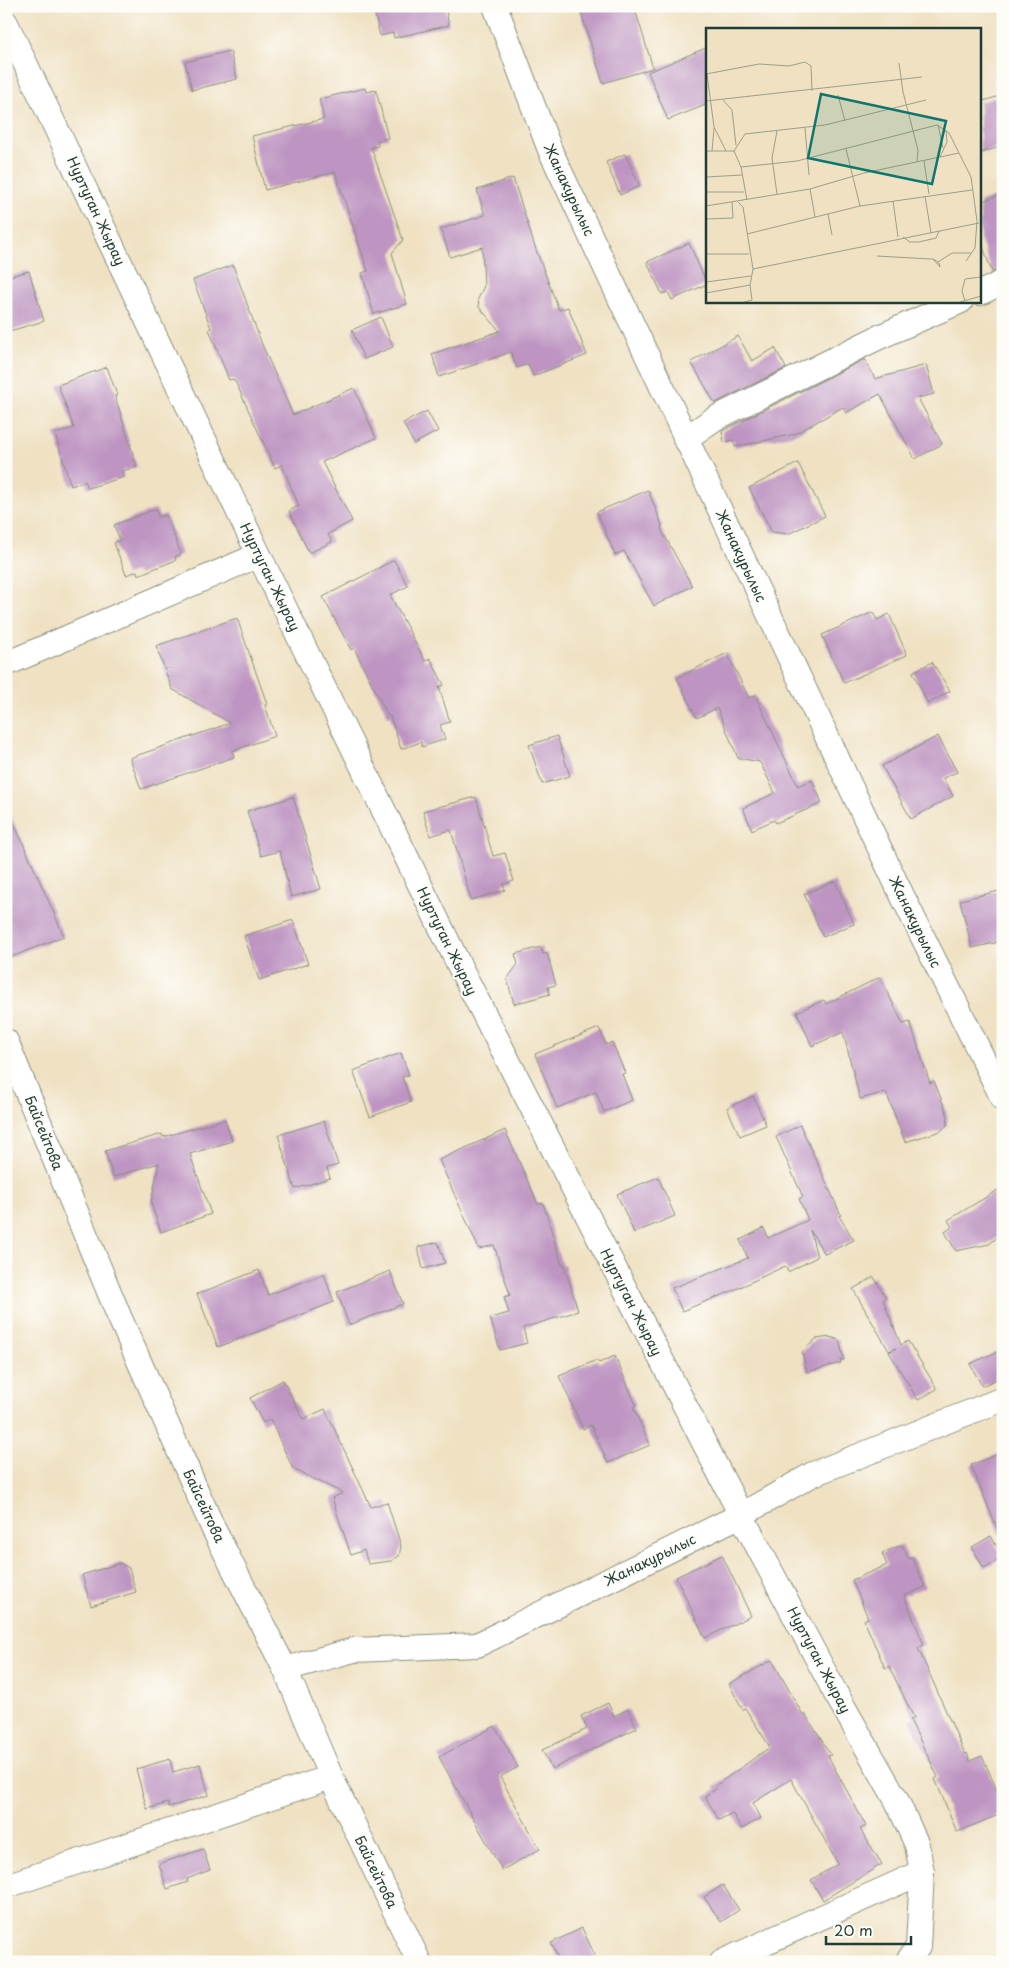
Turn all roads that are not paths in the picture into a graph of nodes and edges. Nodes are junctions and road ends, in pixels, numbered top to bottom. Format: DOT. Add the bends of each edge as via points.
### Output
graph roads {
  1 [pos="494,6"];
  2 [pos="6,23"];
  3 [pos="1003,282"];
  4 [pos="982,292"];
  5 [pos="960,302"];
  6 [pos="686,439"];
  7 [pos="259,555"];
  8 [pos="6,664"];
  9 [pos="6,1041"];
  10 [pos="1003,1099"];
  11 [pos="1003,1399"];
  12 [pos="742,1515"];
  13 [pos="285,1669"];
  14 [pos="330,1778"];
  15 [pos="922,1872"];
  16 [pos="6,1886"];
  17 [pos="419,1962"];
  18 [pos="722,1962"];
  19 [pos="907,1962"];
  1 -- 6 [label="street, Жанакурылыс" via="550,150"];
  2 -- 7 [label="street, Нуртуган Жырау"];
  3 -- 4 [label="street"];
  5 -- 6 [label="street" via="868,342 714,419"];
  6 -- 10 [label="street, Жанакурылыс" via="896,883"];
  7 -- 8 [label="street"];
  7 -- 12 [label="street, Нуртуган Жырау" via="462,972"];
  9 -- 13 [label="street, Байсейтова" via="119,1316 214,1530"];
  11 -- 12 [label="street, Жанакурылыс" via="813,1474"];
  12 -- 13 [label="street, Жанакурылыс" via="477,1645 354,1650"];
  12 -- 15 [label="street, Нуртуган Жырау" via="835,1692 897,1801 916,1845"];
  13 -- 14 [label="street, Байсейтова"];
  14 -- 16 [label="street"];
  14 -- 17 [label="street, Байсейтова"];
  15 -- 18 [label="street"];
  15 -- 19 [label="street, Нуртуган Жырау" via="918,1947"];
}
